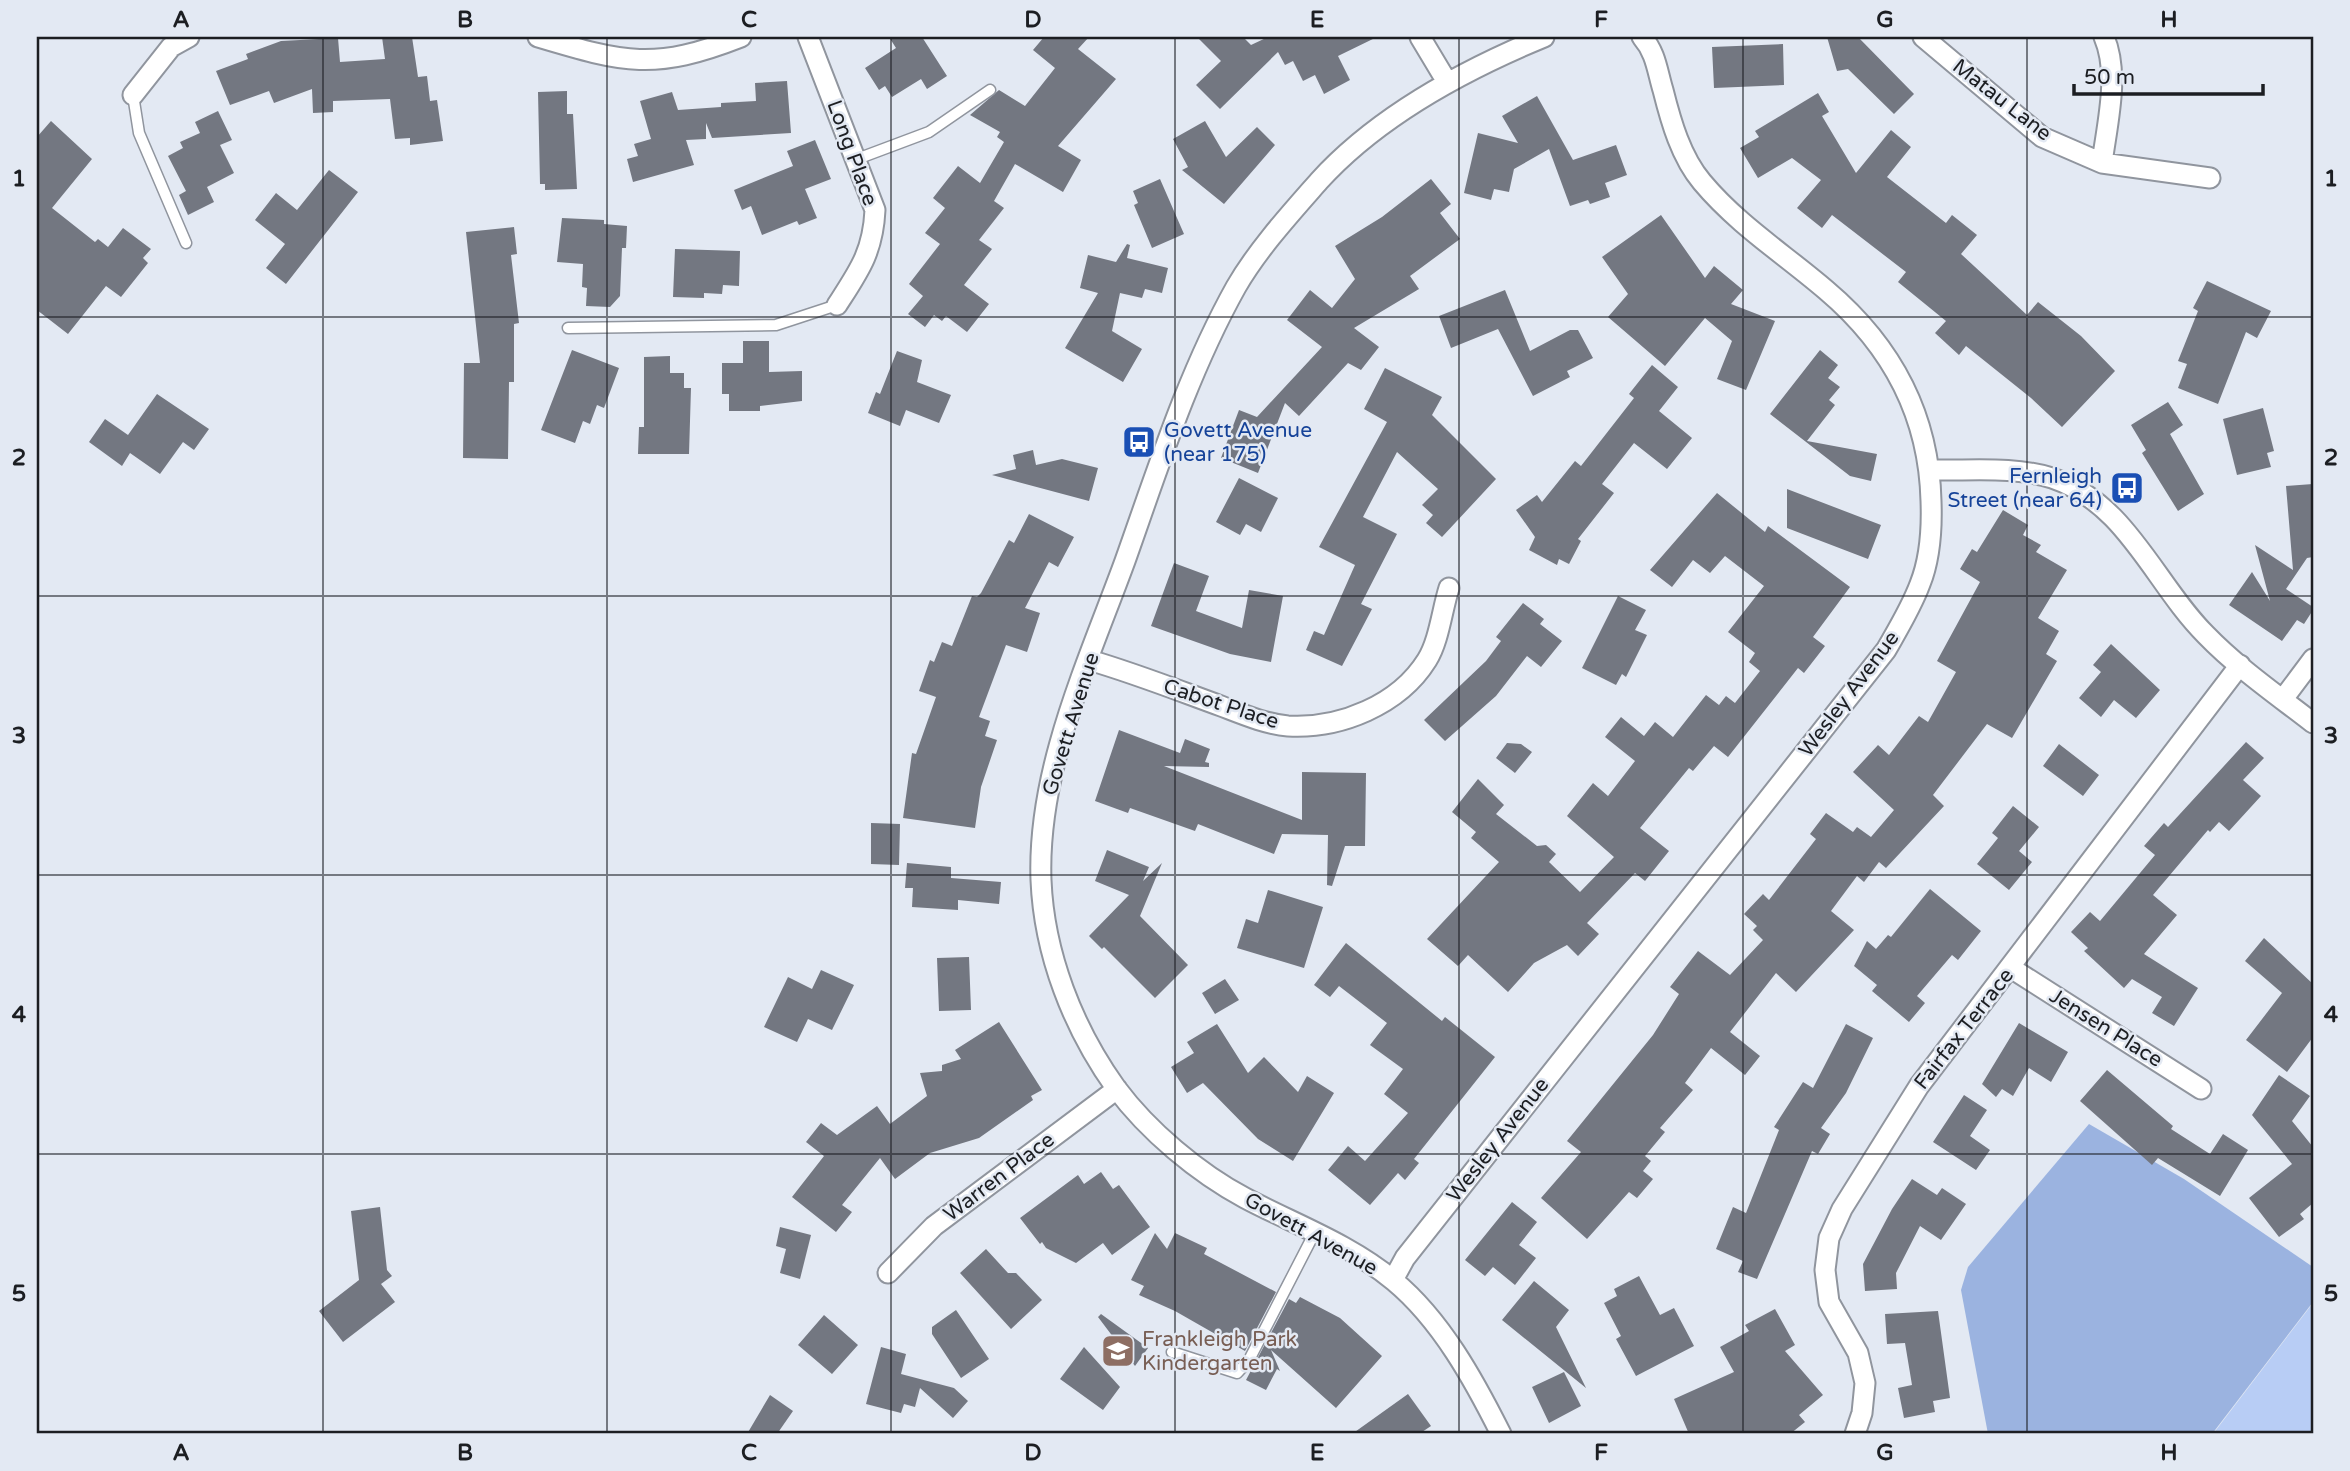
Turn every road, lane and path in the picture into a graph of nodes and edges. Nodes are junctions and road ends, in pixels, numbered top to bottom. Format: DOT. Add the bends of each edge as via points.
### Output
graph roads {
  1 [pos="189,37"];
  2 [pos="538,37"];
  3 [pos="741,37"];
  4 [pos="808,37"];
  5 [pos="1420,37"];
  6 [pos="1544,37"];
  7 [pos="1642,37"];
  8 [pos="1923,37"];
  9 [pos="2104,37"];
  10 [pos="1447,82"];
  11 [pos="990,90"];
  12 [pos="133,95"];
  13 [pos="858,159"];
  14 [pos="2102,163"];
  15 [pos="2210,178"];
  16 [pos="186,243"];
  17 [pos="837,305"];
  18 [pos="568,328"];
  19 [pos="1931,470"];
  20 [pos="1448,588"];
  21 [pos="2313,659"];
  22 [pos="1089,660"];
  23 [pos="2241,665"];
  24 [pos="2283,699"];
  25 [pos="2313,723"];
  26 [pos="2011,968"];
  27 [pos="1117,1089"];
  28 [pos="2201,1089"];
  29 [pos="1315,1232"];
  30 [pos="888,1273"];
  31 [pos="1394,1280"];
  32 [pos="1172,1352"];
  33 [pos="1501,1434"];
  34 [pos="1855,1434"];
  1 -- 12 [label="street" via="171,47"];
  2 -- 3 [label="street" via="620,59 653,62"];
  4 -- 13 [label="street, Long Place"];
  5 -- 10 [label="street"];
  6 -- 10 [label="street, Govett Avenue"];
  7 -- 19 [label="street, Wesley Avenue" via="1658,65 1672,126 1700,180 1744,224 1826,290 1889,357 1910,393"];
  8 -- 14 [label="street, Matau Lane" via="2042,137"];
  9 -- 14 [label="street" via="2111,95"];
  10 -- 22 [label="street, Govett Avenue" via="1385,125 1323,177 1239,282 1183,399"];
  11 -- 13 [label="lane" via="920,136"];
  12 -- 16 [label="lane" via="139,133"];
  13 -- 17 [label="street, Long Place" via="874,210 874,237 866,261"];
  14 -- 15 [label="street, Matau Lane"];
  17 -- 18 [label="lane" via="776,325"];
  19 -- 23 [label="street" via="2020,471 2053,478 2085,494 2111,514 2138,545 2206,636"];
  19 -- 31 [label="street, Wesley Avenue" via="1930,537 1921,582 1886,650 1405,1258"];
  20 -- 22 [label="street, Cabot Place" via="1429,658 1408,683 1382,703 1323,723 1287,726 1256,719"];
  21 -- 24 [label="street"];
  22 -- 27 [label="street, Govett Avenue" via="1057,755 1045,810 1041,879 1052,955 1069,1005"];
  23 -- 24 [label="street"];
  23 -- 26 [label="street, Fairfax Terrace"];
  24 -- 25 [label="street"];
  26 -- 28 [label="street, Jensen Place"];
  26 -- 34 [label="street, Fairfax Terrace" via="1919,1086 1842,1209 1829,1238 1825,1269 1829,1302 1858,1353 1865,1383"];
  27 -- 29 [label="street, Govett Avenue" via="1197,1166 1240,1196"];
  27 -- 30 [label="street, Warren Place" via="933,1226"];
  29 -- 31 [label="street, Govett Avenue"];
  29 -- 32 [label="lane" via="1237,1373"];
  31 -- 33 [label="street, Govett Avenue" via="1460,1360"];
}
